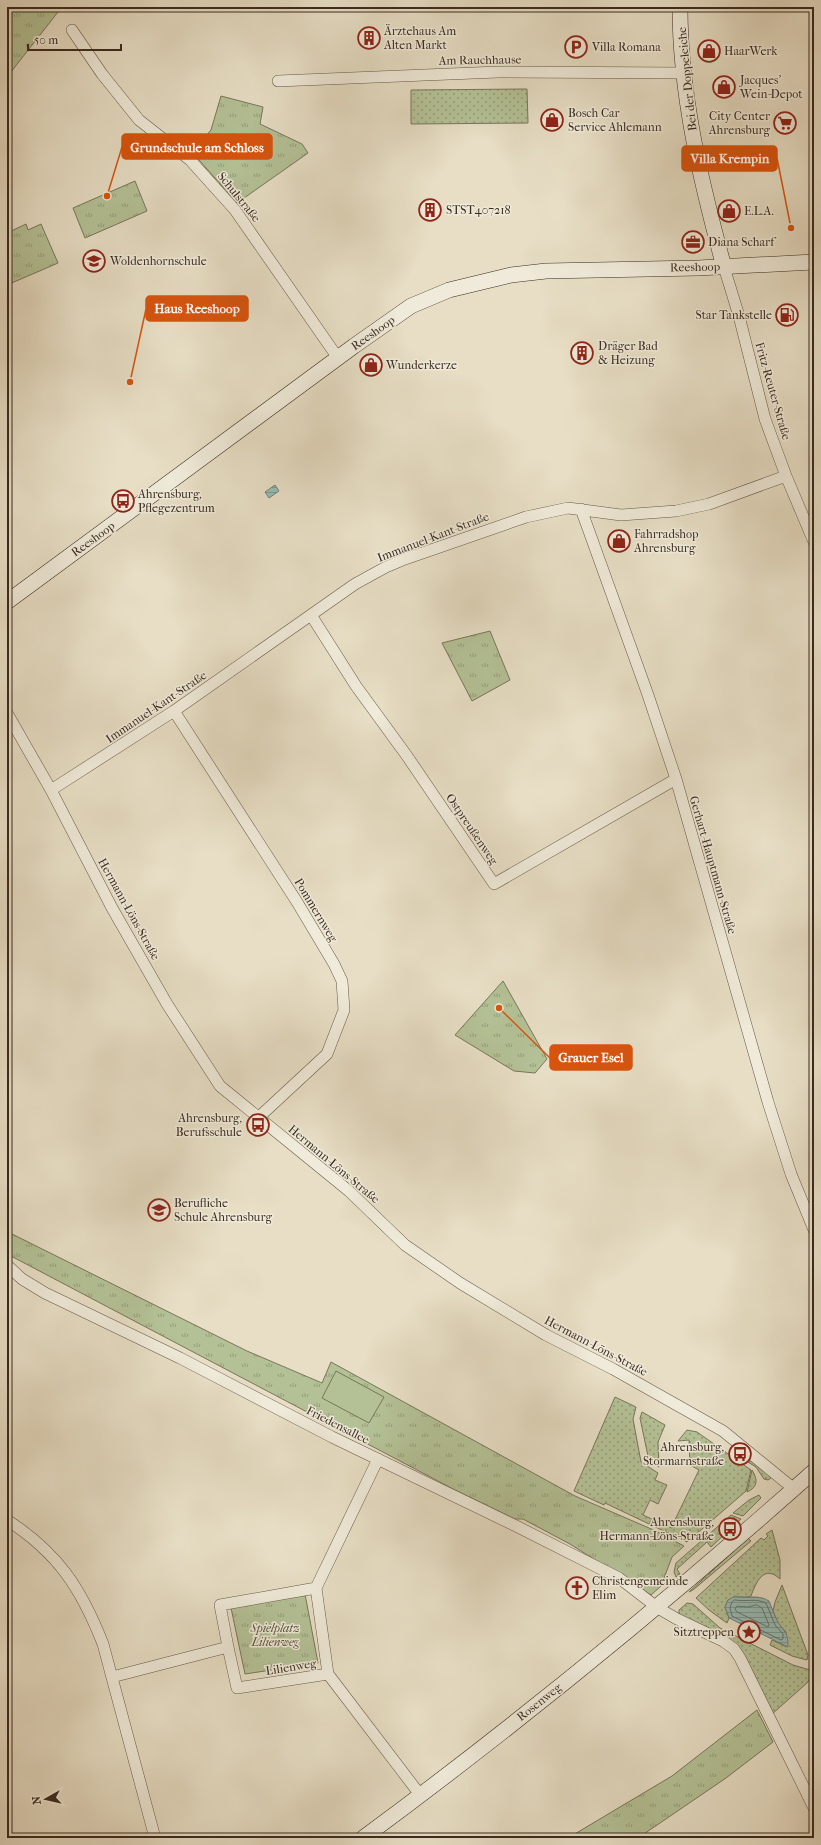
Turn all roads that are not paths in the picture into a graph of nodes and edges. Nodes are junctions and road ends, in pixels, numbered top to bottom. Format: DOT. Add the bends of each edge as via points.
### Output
graph roads {
  1 [pos="680,7"];
  2 [pos="72,30"];
  3 [pos="684,73"];
  4 [pos="278,81"];
  5 [pos="814,262"];
  6 [pos="724,267"];
  7 [pos="338,358"];
  8 [pos="786,476"];
  9 [pos="581,510"];
  10 [pos="814,542"];
  11 [pos="7,602"];
  12 [pos="311,616"];
  13 [pos="174,711"];
  14 [pos="7,713"];
  15 [pos="676,778"];
  16 [pos="50,790"];
  17 [pos="259,1117"];
  18 [pos="814,1230"];
  19 [pos="7,1265"];
  20 [pos="378,1459"];
  21 [pos="814,1471"];
  22 [pos="794,1489"];
  23 [pos="7,1520"];
  24 [pos="316,1588"];
  25 [pos="658,1608"];
  26 [pos="228,1647"];
  27 [pos="328,1674"];
  28 [pos="112,1677"];
  29 [pos="421,1796"];
  30 [pos="814,1808"];
  31 [pos="155,1838"];
  32 [pos="364,1838"];
  1 -- 3 [label="street, Bei der Doppeleiche"];
  2 -- 7 [label="street, Schulstraße" via="102,74 140,120 190,160 236,210"];
  3 -- 4 [label="street, Am Rauchhause" via="491,72"];
  3 -- 6 [label="street, Bei der Doppeleiche" via="699,169"];
  5 -- 6 [label="street, Reeshoop"];
  6 -- 7 [label="street, Reeshoop" via="546,271 485,281 440,293 412,306"];
  6 -- 8 [label="street, Fritz-Reuter-Straße" via="765,419"];
  7 -- 11 [label="street, Reeshoop"];
  8 -- 9 [label="street, Immanuel-Kant-Straße" via="709,504 676,511 621,515"];
  8 -- 10 [label="street, Fritz-Reuter-Straße"];
  9 -- 12 [label="street, Immanuel-Kant-Straße" via="568,508 526,517 405,559 355,584"];
  9 -- 15 [label="street, Gerhart-Hauptmann-Straße"];
  12 -- 13 [label="street, Immanuel-Kant-Straße"];
  12 -- 15 [label="street, Ostpreußenweg" via="356,686 494,884"];
  13 -- 16 [label="street, Immanuel-Kant-Straße"];
  13 -- 17 [label="street, Pommernweg" via="297,902 342,981 344,1010 328,1054"];
  14 -- 16 [label="street, Hermann-Löns-Straße"];
  15 -- 18 [label="street, Gerhart-Hauptmann-Straße" via="768,1102 791,1174"];
  16 -- 17 [label="street, Hermann-Löns-Straße" via="112,908 174,1015 220,1086"];
  17 -- 22 [label="street, Hermann-Löns-Straße" via="349,1191 405,1245 460,1283 546,1335 723,1431"];
  19 -- 20 [label="street, Friedensallee" via="22,1279 45,1293 180,1358"];
  20 -- 24 [label="street"];
  20 -- 25 [label="street, Friedensallee" via="619,1578"];
  21 -- 22 [label="street, Rosenweg"];
  22 -- 25 [label="street, Rosenweg"];
  23 -- 28 [label="street" via="49,1554 76,1587 103,1644"];
  24 -- 26 [label="street, Lilienweg" via="220,1605"];
  24 -- 27 [label="street, Lilienweg"];
  25 -- 29 [label="street, Rosenweg"];
  25 -- 30 [label="street, Friedensallee" via="734,1649 746,1668"];
  26 -- 27 [label="street, Lilienweg" via="238,1688"];
  26 -- 28 [label="street"];
  27 -- 29 [label="street"];
  28 -- 31 [label="street"];
  29 -- 32 [label="street, Rosenweg"];
}
